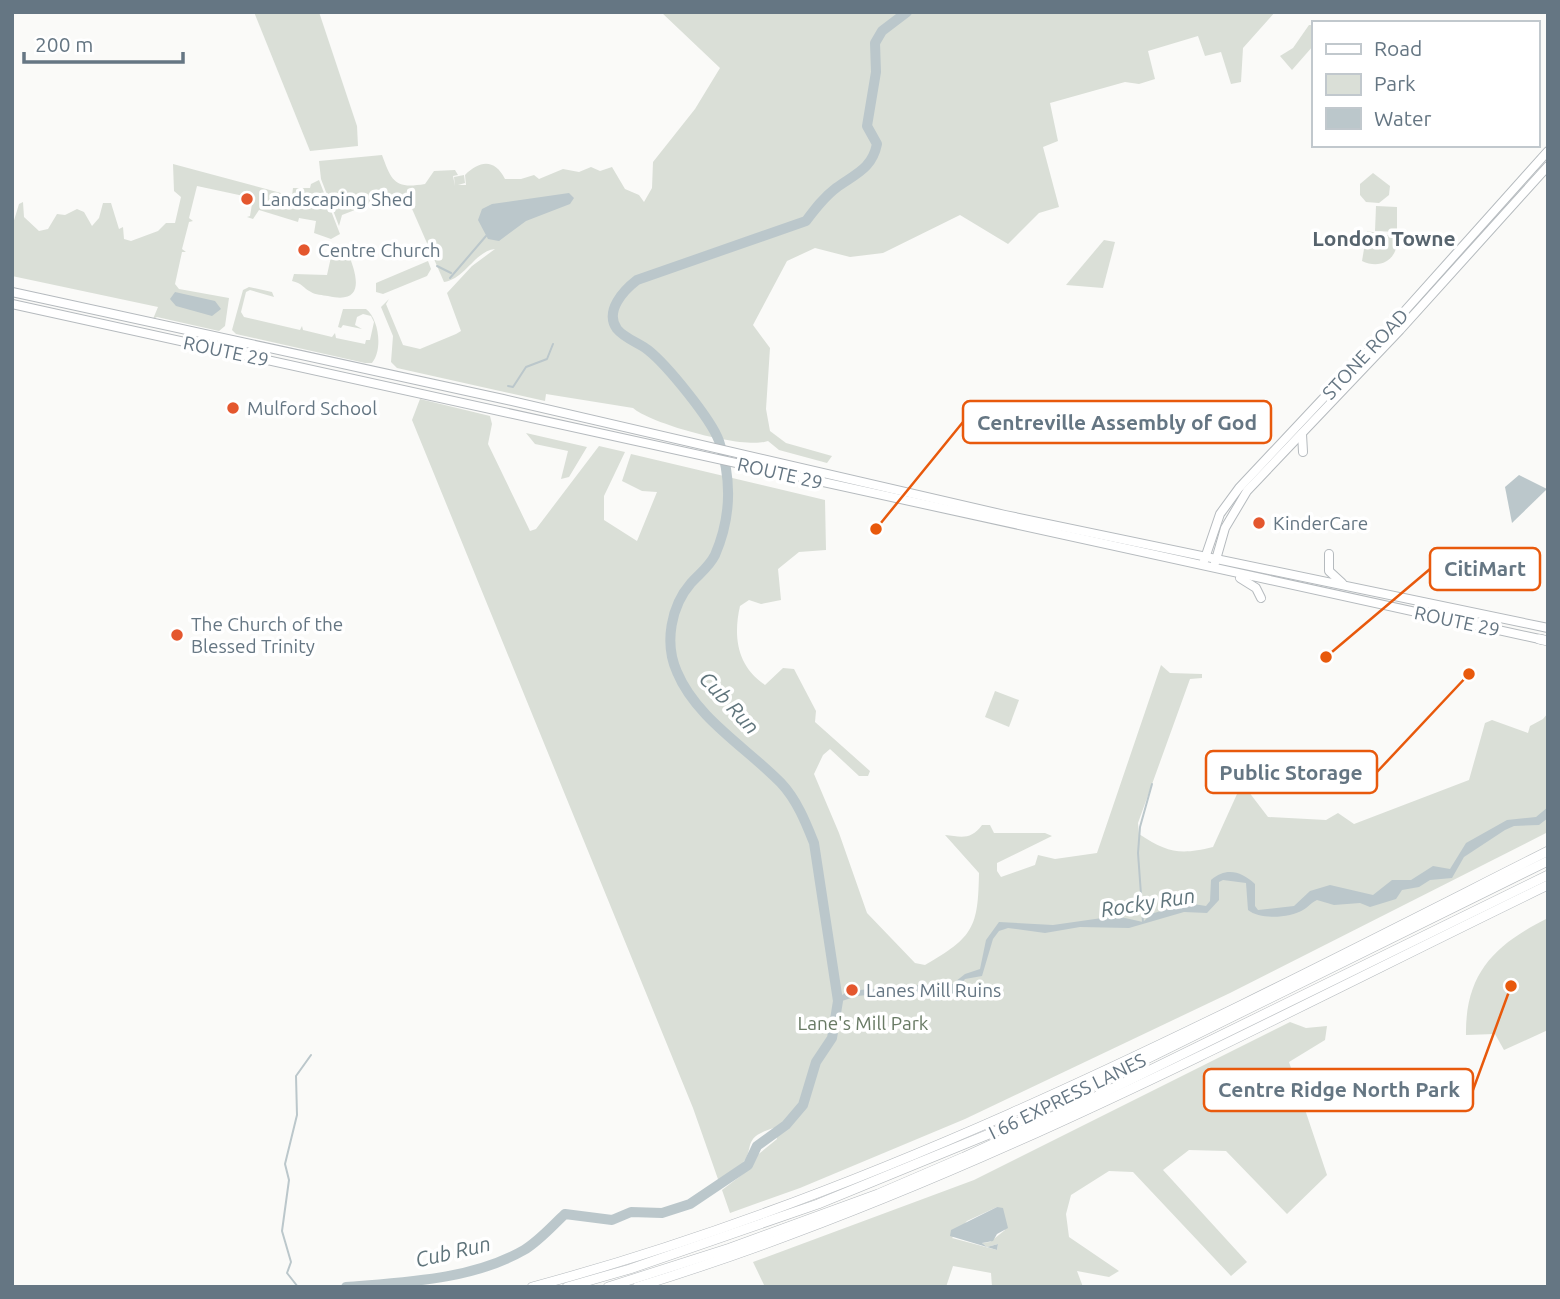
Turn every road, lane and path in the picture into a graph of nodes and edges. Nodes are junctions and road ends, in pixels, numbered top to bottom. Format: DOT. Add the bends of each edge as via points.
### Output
graph roads {
  1 [pos="1548,151"];
  2 [pos="1548,166"];
  3 [pos="12,292"];
  4 [pos="12,304"];
  5 [pos="1302,434"];
  6 [pos="1303,452"];
  7 [pos="1329,554"];
  8 [pos="1205,556"];
  9 [pos="1216,558"];
  10 [pos="1202,567"];
  11 [pos="1213,570"];
  12 [pos="1234,574"];
  13 [pos="1283,584"];
  14 [pos="1345,585"];
  15 [pos="1548,628"];
  16 [pos="1545,640"];
  17 [pos="1548,851"];
  18 [pos="1548,861"];
  19 [pos="1548,875"];
  20 [pos="1548,885"];
  21 [pos="532,1287"];
  22 [pos="567,1287"];
  23 [pos="608,1287"];
  24 [pos="637,1287"];
  1 -- 8 [label="main road, STONE ROAD" via="1238,488 1220,514"];
  2 -- 5 [label="main road, STONE ROAD"];
  3 -- 8 [label="main road, ROUTE 29"];
  4 -- 10 [label="main road, ROUTE 29"];
  5 -- 6 [label="main road"];
  5 -- 9 [label="main road, STONE ROAD" via="1235,508"];
  7 -- 14 [label="main road" via="1329,571"];
  8 -- 9 [label="main road, ROUTE 29"];
  8 -- 10 [label="main road, STONE ROAD"];
  9 -- 11 [label="main road, STONE ROAD"];
  9 -- 14 [label="main road, ROUTE 29"];
  10 -- 11 [label="main road, ROUTE 29"];
  11 -- 12 [label="main road, ROUTE 29"];
  12 -- 13 [label="main road, ROUTE 29"];
  12 -- 13 [label="main road" via="1256,588 1261,598 1266,589"];
  13 -- 16 [label="main road, ROUTE 29"];
  14 -- 15 [label="main road, ROUTE 29"];
  17 -- 21 [label="highway" via="1037,1102 921,1154 726,1228"];
  18 -- 22 [label="highway, I 66 EXPRESS LANES" via="1021,1121 818,1204"];
  19 -- 23 [label="highway, I 66 EXPRESS LANES" via="975,1152 878,1194"];
  20 -- 24 [label="highway" via="1042,1133 791,1236"];
}
